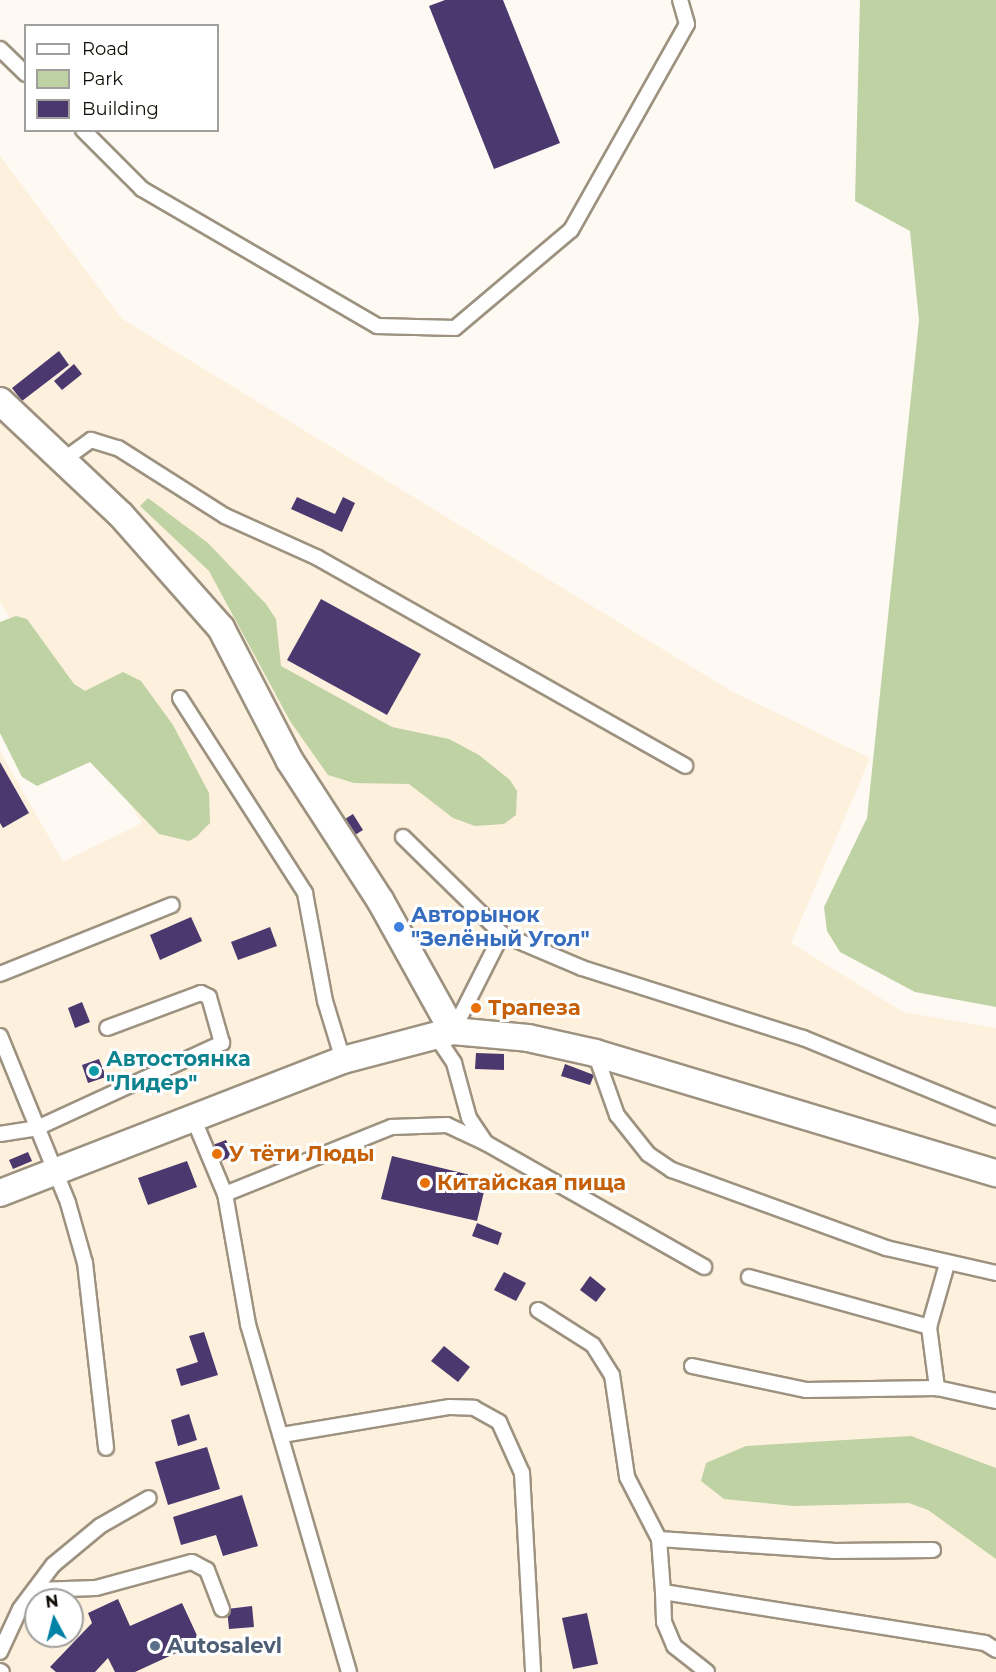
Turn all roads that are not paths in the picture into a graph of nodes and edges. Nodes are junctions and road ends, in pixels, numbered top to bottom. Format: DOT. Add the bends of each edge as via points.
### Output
graph roads {
  1 [pos="680,0"];
  2 [pos="0,49"];
  3 [pos="24,72"];
  4 [pos="85,132"];
  5 [pos="0,401"];
  6 [pos="62,461"];
  7 [pos="180,698"];
  8 [pos="685,766"];
  9 [pos="403,837"];
  10 [pos="172,904"];
  11 [pos="502,934"];
  12 [pos="0,974"];
  13 [pos="107,1028"];
  14 [pos="443,1032"];
  15 [pos="0,1036"];
  16 [pos="595,1053"];
  17 [pos="343,1060"];
  18 [pos="996,1117"];
  19 [pos="194,1120"];
  20 [pos="37,1128"];
  21 [pos="0,1134"];
  22 [pos="486,1143"];
  23 [pos="996,1173"];
  24 [pos="55,1174"];
  25 [pos="0,1193"];
  26 [pos="225,1194"];
  27 [pos="947,1264"];
  28 [pos="704,1267"];
  29 [pos="996,1273"];
  30 [pos="748,1277"];
  31 [pos="538,1310"];
  32 [pos="929,1327"];
  33 [pos="692,1366"];
  34 [pos="937,1388"];
  35 [pos="996,1401"];
  36 [pos="282,1435"];
  37 [pos="106,1448"];
  38 [pos="149,1498"];
  39 [pos="659,1539"];
  40 [pos="933,1550"];
  41 [pos="37,1588"];
  42 [pos="84,1588"];
  43 [pos="663,1592"];
  44 [pos="24,1609"];
  45 [pos="222,1609"];
  46 [pos="996,1650"];
  47 [pos="0,1652"];
  48 [pos="349,1672"];
  49 [pos="533,1672"];
  50 [pos="707,1672"];
  1 -- 4 [label="lane" via="687,24 571,230 455,328 378,326 142,189"];
  2 -- 3 [label="lane"];
  5 -- 6 [label="street"];
  6 -- 8 [label="lane" via="91,440 118,447 225,516 318,558"];
  6 -- 14 [label="street" via="135,531 221,628 290,761 380,900"];
  7 -- 17 [label="lane" via="306,893 325,1001"];
  9 -- 11 [label="lane"];
  10 -- 12 [label="lane"];
  11 -- 14 [label="lane"];
  11 -- 18 [label="lane" via="582,968 803,1038"];
  13 -- 20 [label="lane" via="201,993 209,997 222,1043"];
  14 -- 16 [label="street" via="528,1038"];
  14 -- 17 [label="street"];
  14 -- 22 [label="lane" via="469,1118"];
  15 -- 20 [label="lane"];
  16 -- 23 [label="street"];
  16 -- 27 [label="lane" via="617,1115 640,1146 672,1170 886,1248"];
  17 -- 19 [label="street"];
  19 -- 24 [label="street"];
  19 -- 26 [label="lane"];
  20 -- 21 [label="lane"];
  20 -- 24 [label="lane"];
  22 -- 26 [label="lane" via="447,1125 392,1126"];
  22 -- 28 [label="lane"];
  24 -- 25 [label="street"];
  24 -- 37 [label="lane" via="85,1263"];
  26 -- 36 [label="lane" via="240,1288"];
  27 -- 29 [label="lane"];
  27 -- 32 [label="lane"];
  30 -- 32 [label="lane"];
  31 -- 39 [label="lane" via="602,1356 612,1375 627,1477"];
  32 -- 34 [label="lane"];
  33 -- 34 [label="lane" via="806,1390"];
  34 -- 35 [label="lane"];
  36 -- 48 [label="lane"];
  36 -- 49 [label="lane" via="450,1407 474,1408 499,1422 522,1473"];
  38 -- 41 [label="lane" via="70,1551"];
  39 -- 40 [label="lane" via="833,1551"];
  39 -- 43 [label="lane"];
  42 -- 45 [label="lane" via="192,1562 207,1570"];
  43 -- 46 [label="lane" via="985,1643"];
  43 -- 50 [label="lane" via="664,1622 674,1646"];
  44 -- 47 [label="lane"];
}
